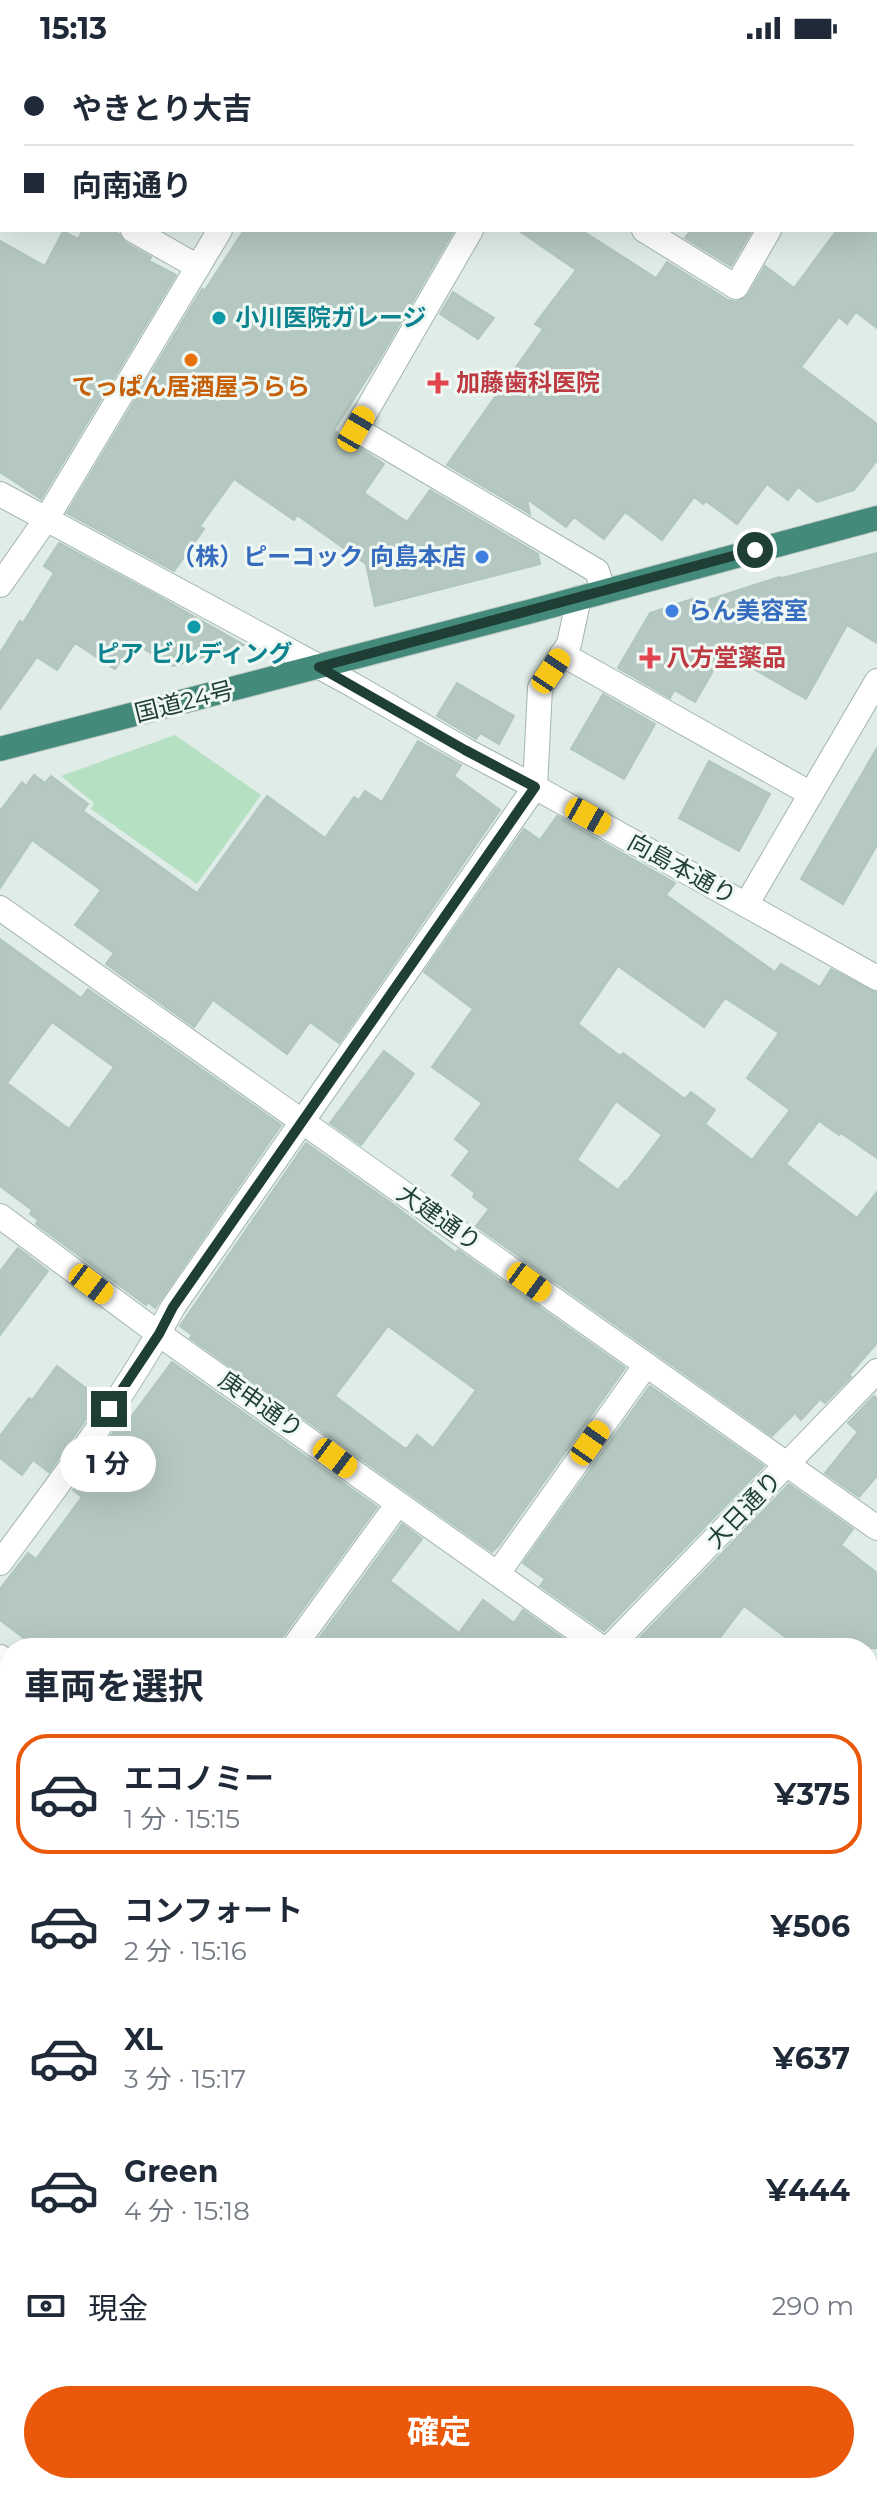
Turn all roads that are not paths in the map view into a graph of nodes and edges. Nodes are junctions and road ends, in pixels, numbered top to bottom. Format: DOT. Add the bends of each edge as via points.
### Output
graph roads {
  1 [pos="137,232"];
  2 [pos="219,232"];
  3 [pos="470,232"];
  4 [pos="647,232"];
  5 [pos="768,232"];
  6 [pos="198,267"];
  7 [pos="0,494"];
  8 [pos="47,518"];
  9 [pos="877,518"];
  10 [pos="0,585"];
  11 [pos="603,590"];
  12 [pos="579,598"];
  13 [pos="562,654"];
  14 [pos="319,667"];
  15 [pos="877,681"];
  16 [pos="0,749"];
  17 [pos="535,787"];
  18 [pos="811,794"];
  19 [pos="746,905"];
  20 [pos="0,908"];
  21 [pos="877,978"];
  22 [pos="303,1122"];
  23 [pos="0,1216"];
  24 [pos="159,1334"];
  25 [pos="646,1365"];
  26 [pos="877,1371"];
  27 [pos="787,1465"];
  28 [pos="397,1505"];
  29 [pos="877,1528"];
  30 [pos="0,1563"];
  31 [pos="498,1573"];
  32 [pos="300,1638"];
  33 [pos="588,1638"];
  34 [pos="619,1638"];
  1 -- 6 [label="street"];
  2 -- 6 [label="street"];
  3 -- 11 [label="street" via="356,429 597,571"];
  4 -- 5 [label="street" via="736,287"];
  6 -- 8 [label="street"];
  7 -- 8 [label="street, 向島本通り"];
  8 -- 10 [label="street"];
  8 -- 14 [label="street, 向島本通り"];
  9 -- 11 [label="highway, 国道24号"];
  11 -- 12 [label="highway, 国道24号"];
  12 -- 13 [label="street"];
  12 -- 14 [label="highway, 国道24号"];
  13 -- 17 [label="street" via="540,688"];
  13 -- 18 [label="street"];
  14 -- 16 [label="highway, 国道24号"];
  14 -- 17 [label="street, 向島本通り"];
  15 -- 18 [label="street"];
  17 -- 19 [label="street, 向島本通り"];
  17 -- 22 [label="street"];
  18 -- 19 [label="street"];
  19 -- 21 [label="street, 向島本通り"];
  20 -- 22 [label="street, 大建通り"];
  22 -- 24 [label="street"];
  22 -- 25 [label="street, 大建通り"];
  23 -- 24 [label="street, 庚申通り"];
  24 -- 28 [label="street, 庚申通り"];
  24 -- 30 [label="street"];
  25 -- 27 [label="street, 大建通り"];
  25 -- 31 [label="street"];
  26 -- 27 [label="street, 大日通り"];
  27 -- 29 [label="street, 大建通り"];
  27 -- 34 [label="street, 大日通り"];
  28 -- 31 [label="street, 庚申通り"];
  28 -- 32 [label="street"];
  31 -- 33 [label="street, 庚申通り"];
}
